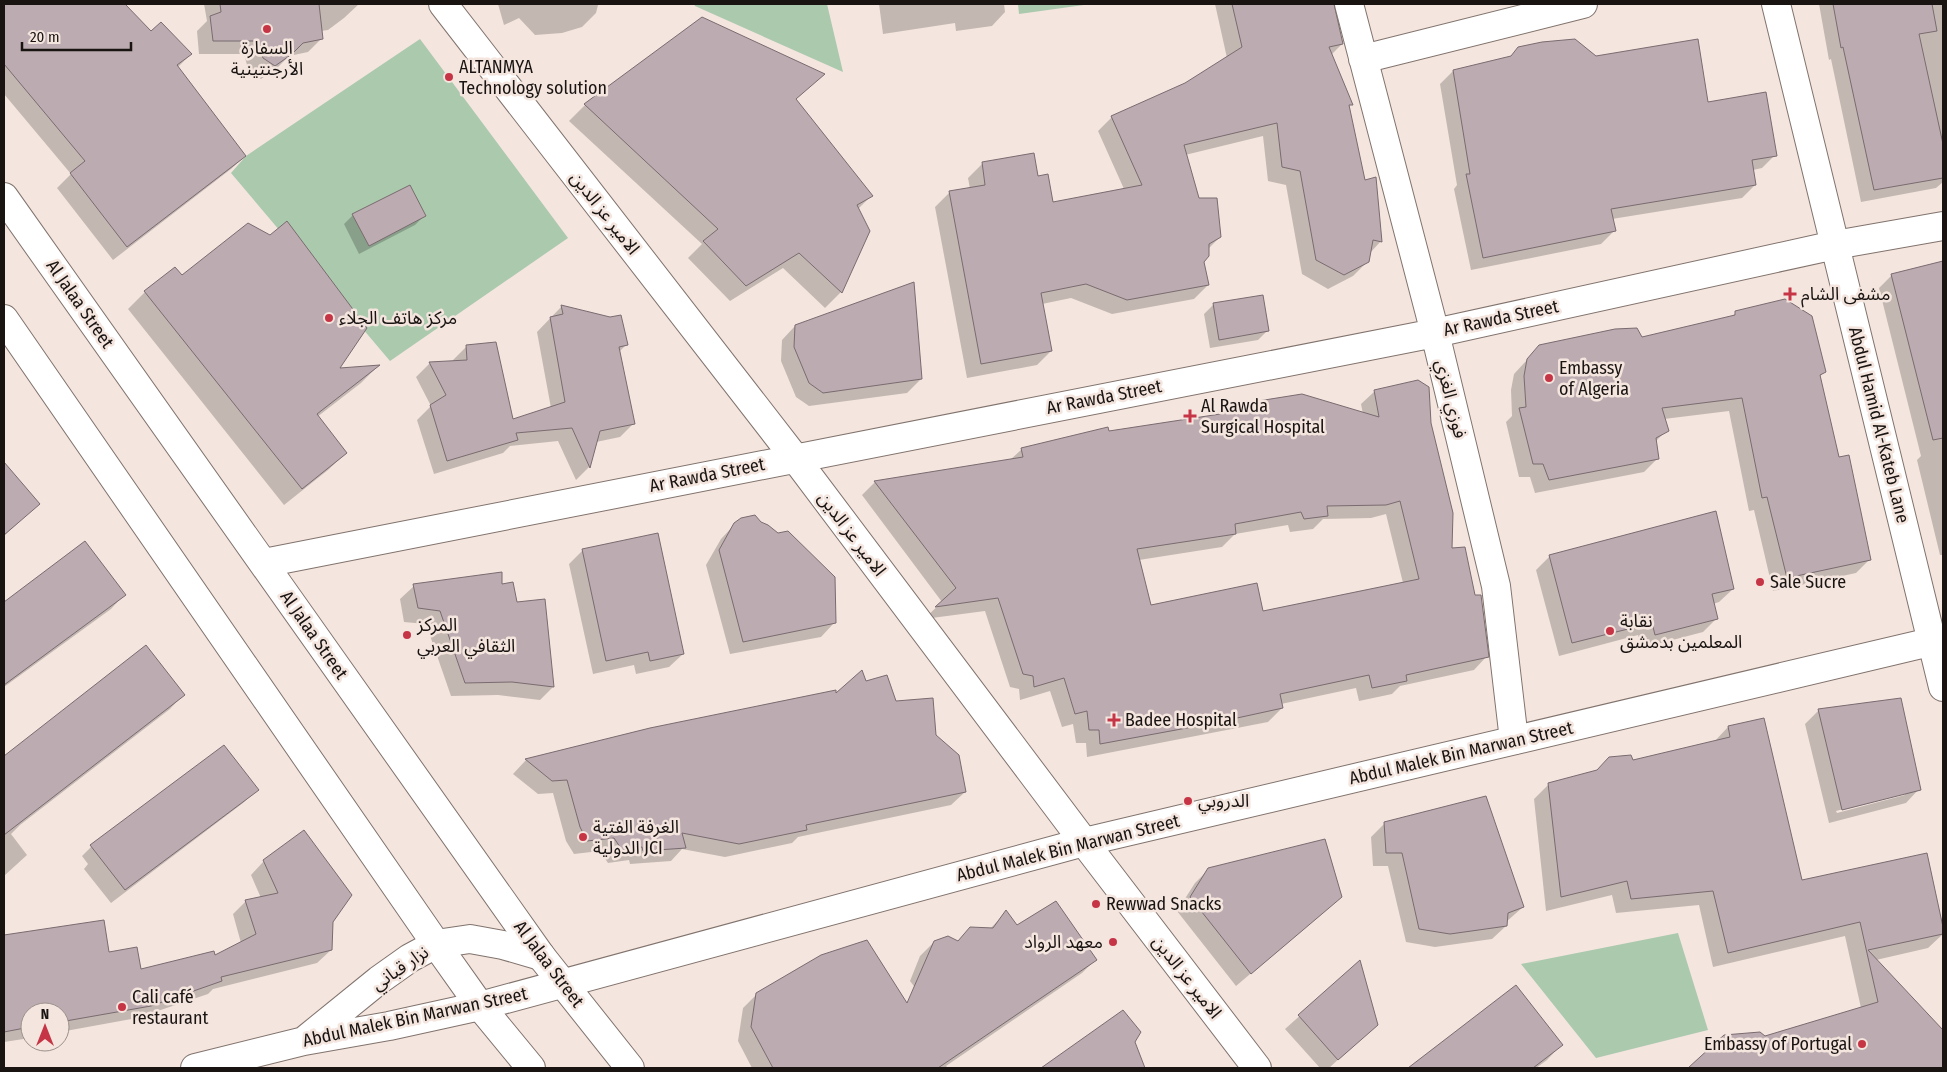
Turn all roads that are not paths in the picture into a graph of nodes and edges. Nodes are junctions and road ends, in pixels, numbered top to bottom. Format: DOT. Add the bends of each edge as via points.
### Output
graph roads {
  1 [pos="443,4"];
  2 [pos="1349,4"];
  3 [pos="1583,4"];
  4 [pos="1776,4"];
  5 [pos="1363,59"];
  6 [pos="4,197"];
  7 [pos="1943,226"];
  8 [pos="1835,245"];
  9 [pos="4,319"];
  10 [pos="1435,333"];
  11 [pos="795,458"];
  12 [pos="264,563"];
  13 [pos="1938,640"];
  14 [pos="1943,687"];
  15 [pos="1514,740"];
  16 [pos="1084,842"];
  17 [pos="436,944"];
  18 [pos="541,956"];
  19 [pos="562,983"];
  20 [pos="480,1006"];
  21 [pos="304,1041"];
  22 [pos="195,1068"];
  23 [pos="530,1068"];
  24 [pos="630,1068"];
  25 [pos="1257,1068"];
  1 -- 11 [label="street, الامير عز الدين"];
  2 -- 5 [label="street, فوزي الغزي"];
  3 -- 5 [label="street"];
  4 -- 8 [label="street, Abdul Hamid Al-Kateb Lane"];
  5 -- 10 [label="street, فوزي الغزي"];
  6 -- 12 [label="street, Al Jalaa Street"];
  7 -- 8 [label="street, Ar Rawda Street"];
  8 -- 10 [label="street, Ar Rawda Street"];
  8 -- 13 [label="street, Abdul Hamid Al-Kateb Lane"];
  9 -- 17 [label="street"];
  10 -- 11 [label="street, Ar Rawda Street"];
  10 -- 15 [label="street, فوزي الغزي" via="1496,586"];
  11 -- 12 [label="street, Ar Rawda Street"];
  11 -- 16 [label="street, الامير عز الدين"];
  12 -- 18 [label="street, Al Jalaa Street"];
  13 -- 14 [label="street, Abdul Hamid Al-Kateb Lane"];
  13 -- 15 [label="street, Abdul Malek Bin Marwan Street"];
  15 -- 16 [label="street, Abdul Malek Bin Marwan Street"];
  16 -- 19 [label="street, Abdul Malek Bin Marwan Street"];
  16 -- 25 [label="street, الامير عز الدين"];
  17 -- 18 [label="street, نزار قباني" via="470,939"];
  17 -- 20 [label="street"];
  17 -- 21 [label="street, نزار قباني" via="379,980"];
  18 -- 19 [label="street, Al Jalaa Street"];
  19 -- 20 [label="street, Abdul Malek Bin Marwan Street"];
  19 -- 24 [label="street, Al Jalaa Street"];
  20 -- 21 [label="street, Abdul Malek Bin Marwan Street"];
  20 -- 23 [label="street"];
  21 -- 22 [label="street, Abdul Malek Bin Marwan Street"];
}
